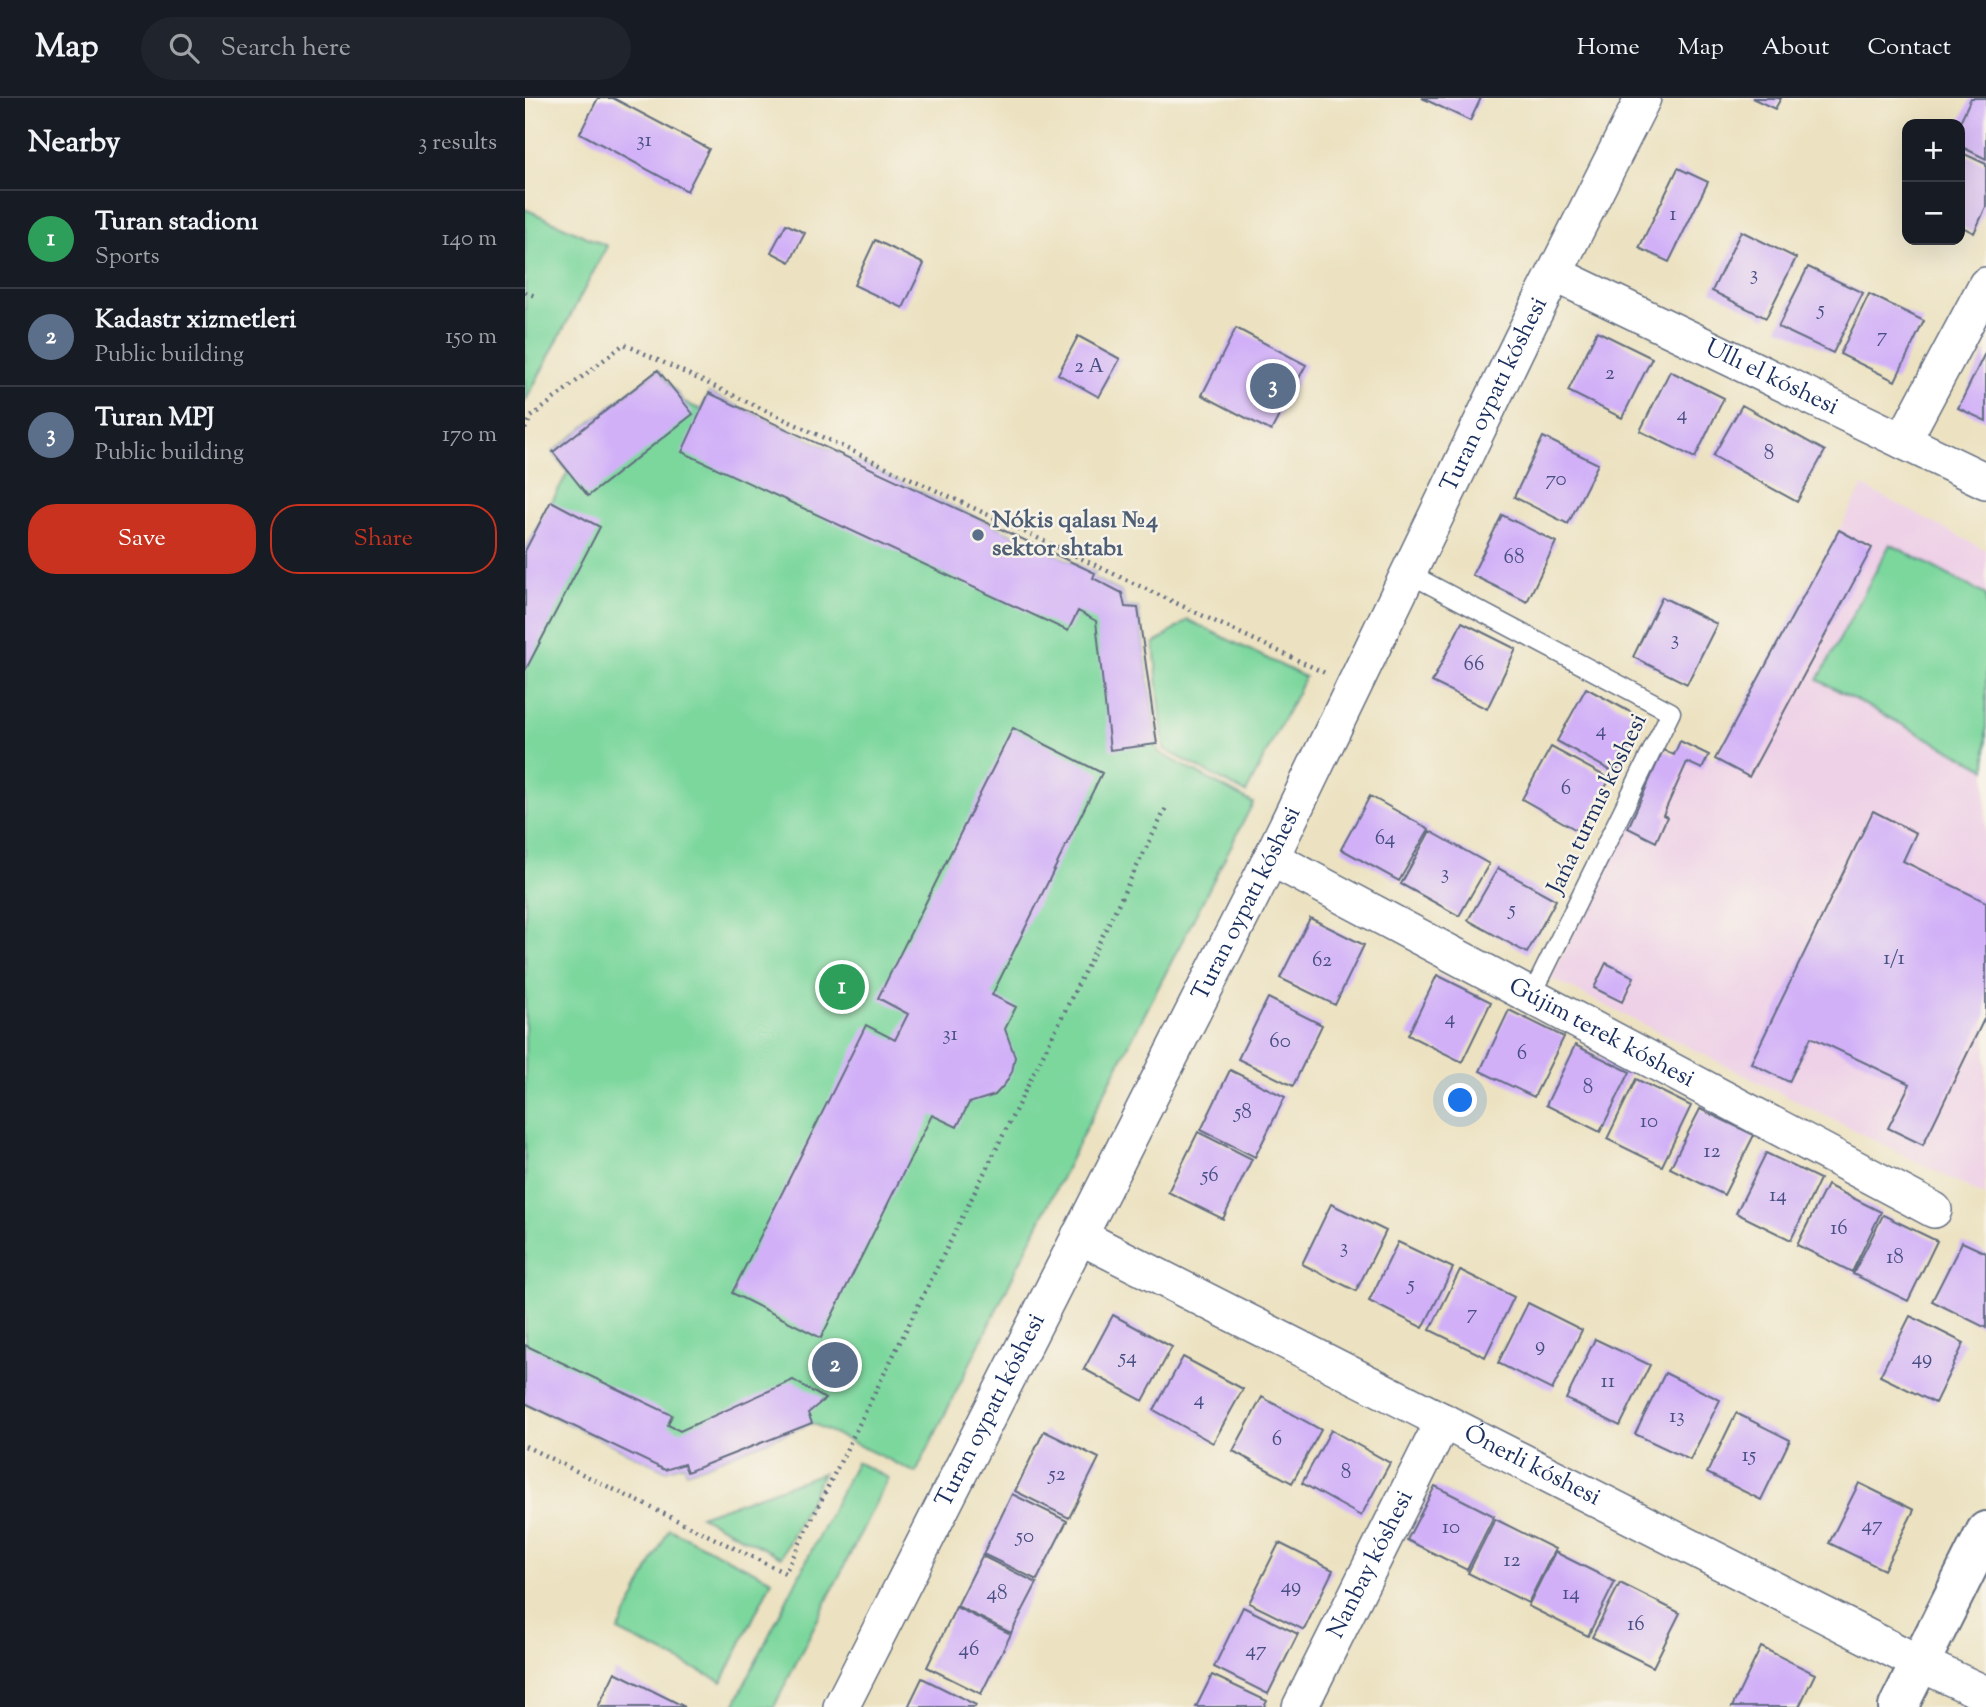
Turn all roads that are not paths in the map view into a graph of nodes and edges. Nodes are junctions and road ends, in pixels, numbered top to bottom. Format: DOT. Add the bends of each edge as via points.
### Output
graph roads {
  1 [pos="1643,98"];
  2 [pos="1555,274"];
  3 [pos="1986,285"];
  4 [pos="1903,440"];
  5 [pos="1986,481"];
  6 [pos="1410,574"];
  7 [pos="1271,858"];
  8 [pos="1532,995"];
  9 [pos="1934,1210"];
  10 [pos="1079,1236"];
  11 [pos="1443,1421"];
  12 [pos="1986,1531"];
  13 [pos="1919,1663"];
  14 [pos="1986,1694"];
  15 [pos="841,1707"];
  16 [pos="1300,1707"];
  17 [pos="1898,1707"];
  1 -- 2 [label="street, Turan oypatı kóshesi"];
  2 -- 4 [label="street, Ullı el kóshesi"];
  2 -- 6 [label="street, Turan oypatı kóshesi"];
  3 -- 4 [label="street"];
  4 -- 5 [label="street, Ullı el kóshesi"];
  6 -- 7 [label="street, Turan oypatı kóshesi"];
  6 -- 8 [label="lane, Jańa turmıs kóshesi" via="1671,712"];
  7 -- 8 [label="street, Gújim terek kóshesi"];
  7 -- 10 [label="street, Turan oypatı kóshesi"];
  8 -- 9 [label="street, Gújim terek kóshesi"];
  10 -- 11 [label="street, Ónerli kóshesi"];
  10 -- 15 [label="street, Turan oypatı kóshesi"];
  11 -- 13 [label="street, Ónerli kóshesi"];
  11 -- 16 [label="street, Nanbay kóshesi"];
  12 -- 13 [label="street"];
  13 -- 14 [label="street, Ónerli kóshesi"];
  13 -- 17 [label="street"];
}
